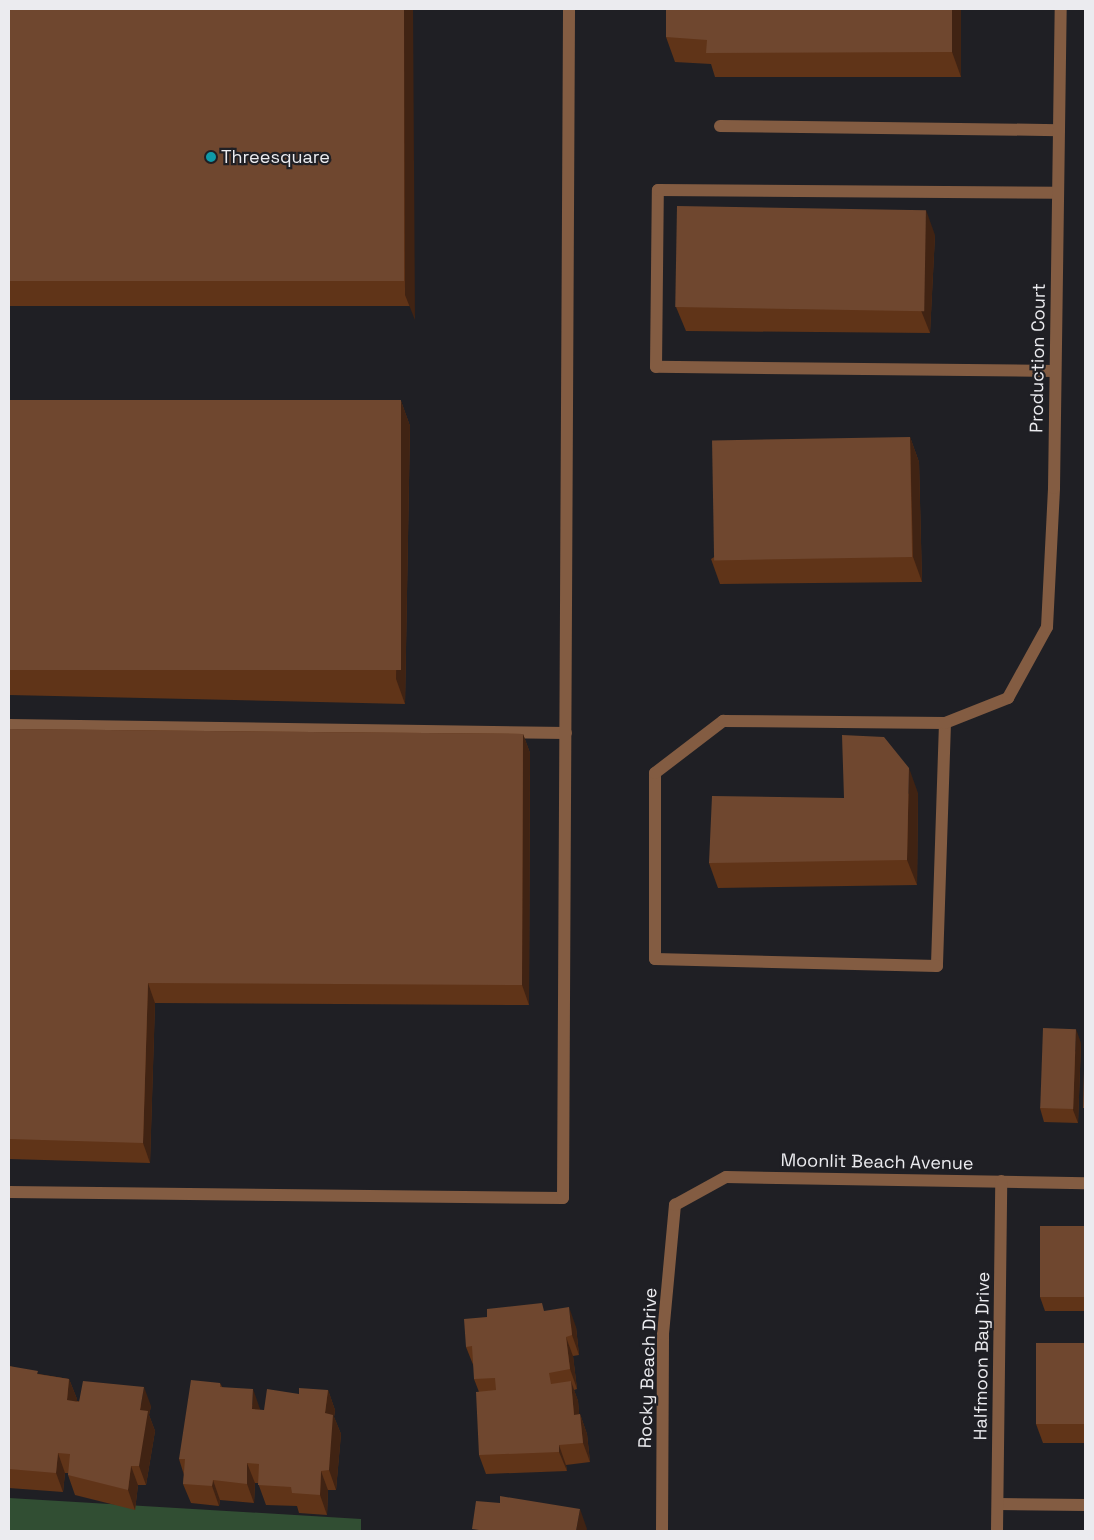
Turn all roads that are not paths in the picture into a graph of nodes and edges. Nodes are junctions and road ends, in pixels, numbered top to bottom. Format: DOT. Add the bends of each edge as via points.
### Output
graph roads {
  1 [pos="569,9"];
  2 [pos="1061,9"];
  3 [pos="720,126"];
  4 [pos="1059,130"];
  5 [pos="1058,193"];
  6 [pos="1055,371"];
  7 [pos="945,723"];
  8 [pos="9,725"];
  9 [pos="566,733"];
  10 [pos="1001,1181"];
  11 [pos="1085,1183"];
  12 [pos="9,1192"];
  13 [pos="675,1205"];
  14 [pos="998,1504"];
  15 [pos="1085,1505"];
  16 [pos="662,1531"];
  17 [pos="997,1531"];
  1 -- 9 [label="street"];
  2 -- 4 [label="street, Production Court"];
  3 -- 4 [label="street"];
  4 -- 5 [label="street, Production Court"];
  5 -- 6 [label="street, Production Court"];
  5 -- 6 [label="street" via="658,190 656,367"];
  6 -- 7 [label="street, Production Court" via="1047,627 1008,698"];
  7 -- 7 [label="street" via="937,966 654,959 655,773 723,721"];
  8 -- 9 [label="street"];
  9 -- 12 [label="street" via="563,1198"];
  10 -- 11 [label="street, Moonlit Beach Avenue"];
  10 -- 13 [label="street, Moonlit Beach Avenue" via="726,1177"];
  10 -- 14 [label="street, Halfmoon Bay Drive"];
  13 -- 16 [label="street, Rocky Beach Drive" via="663,1334"];
  14 -- 15 [label="street"];
  14 -- 17 [label="street, Halfmoon Bay Drive"];
}
